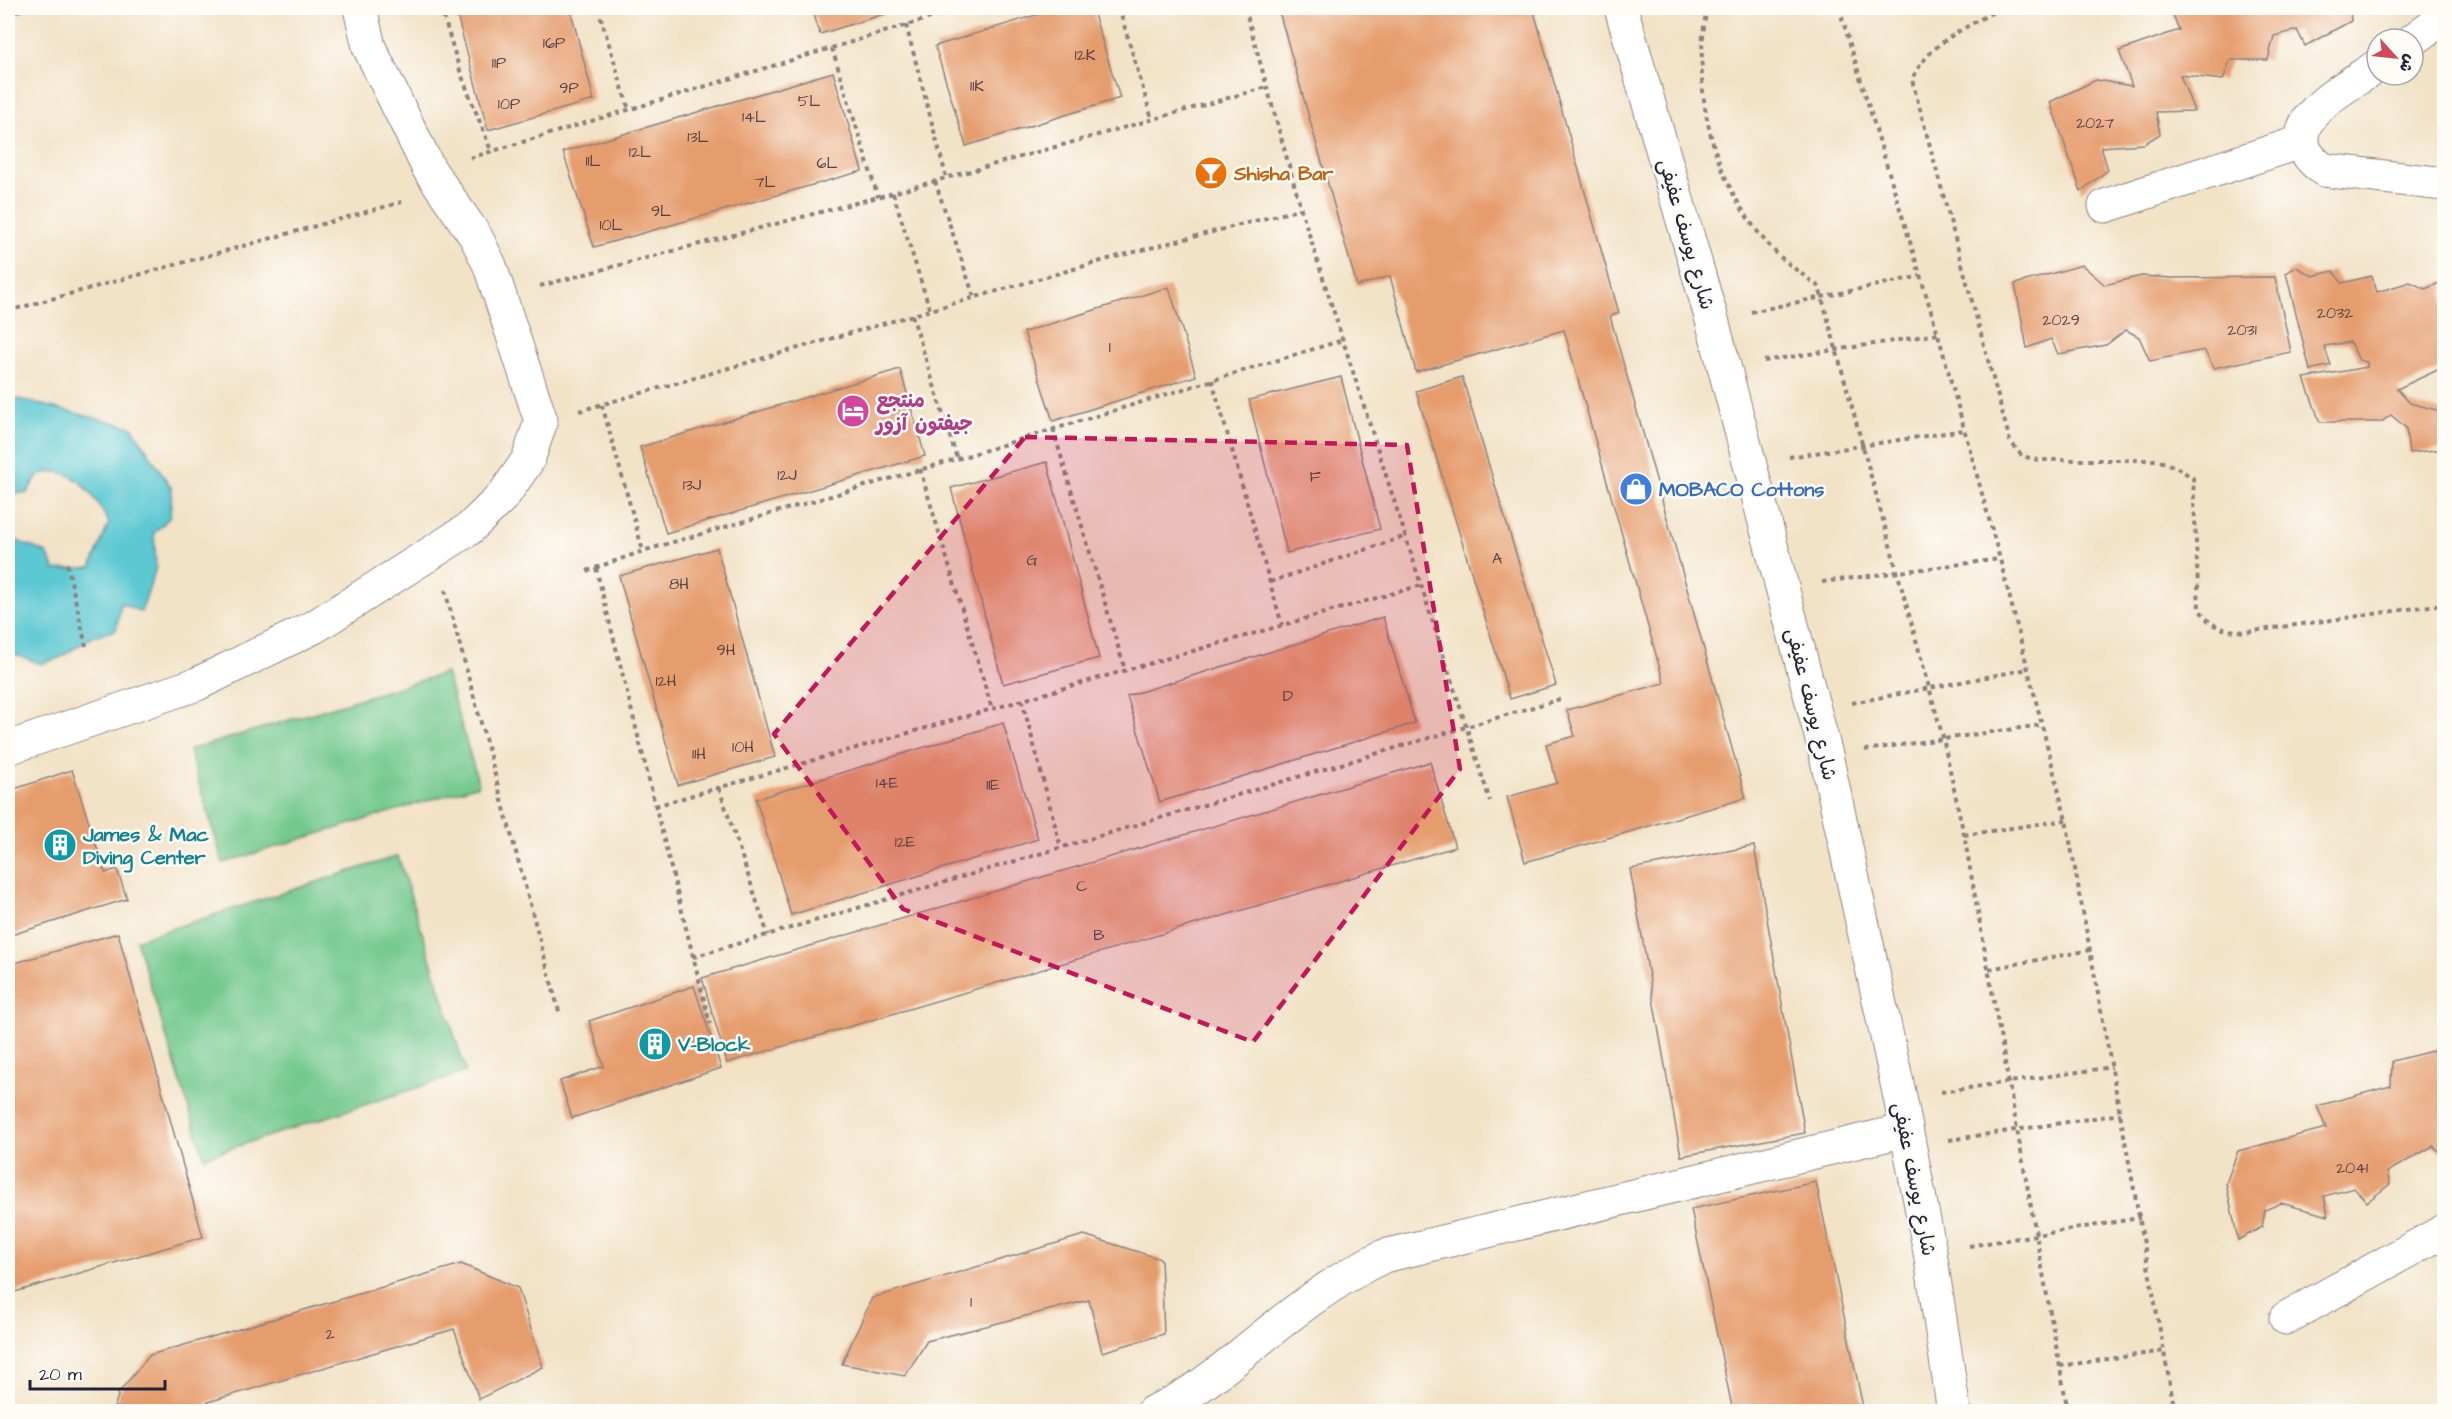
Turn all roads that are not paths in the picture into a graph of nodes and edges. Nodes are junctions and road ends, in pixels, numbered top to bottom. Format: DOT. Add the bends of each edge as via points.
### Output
graph roads {
  1 [pos="360,8"];
  2 [pos="1621,8"];
  3 [pos="2445,17"];
  4 [pos="2425,31"];
  5 [pos="2365,75"];
  6 [pos="2301,142"];
  7 [pos="2445,184"];
  8 [pos="2105,206"];
  9 [pos="8,748"];
  10 [pos="1907,1138"];
  11 [pos="2445,1231"];
  12 [pos="2286,1318"];
  13 [pos="1153,1412"];
  14 [pos="1954,1412"];
  1 -- 9 [label="street" via="369,47 436,180 476,237 501,297 541,421 528,460 503,496 469,529 314,627 197,684"];
  2 -- 10 [label="street, شارع يوسف عفيفى" via="1712,320 1826,755"];
  3 -- 4 [label="street"];
  5 -- 6 [label="street" via="2316,110 2304,123"];
  6 -- 7 [label="street" via="2309,159 2324,170"];
  6 -- 8 [label="street"];
  10 -- 13 [label="street" via="1384,1256 1326,1288 1214,1378"];
  10 -- 14 [label="street, شارع يوسف عفيفى" via="1930,1252"];
  11 -- 12 [label="street"];
}
